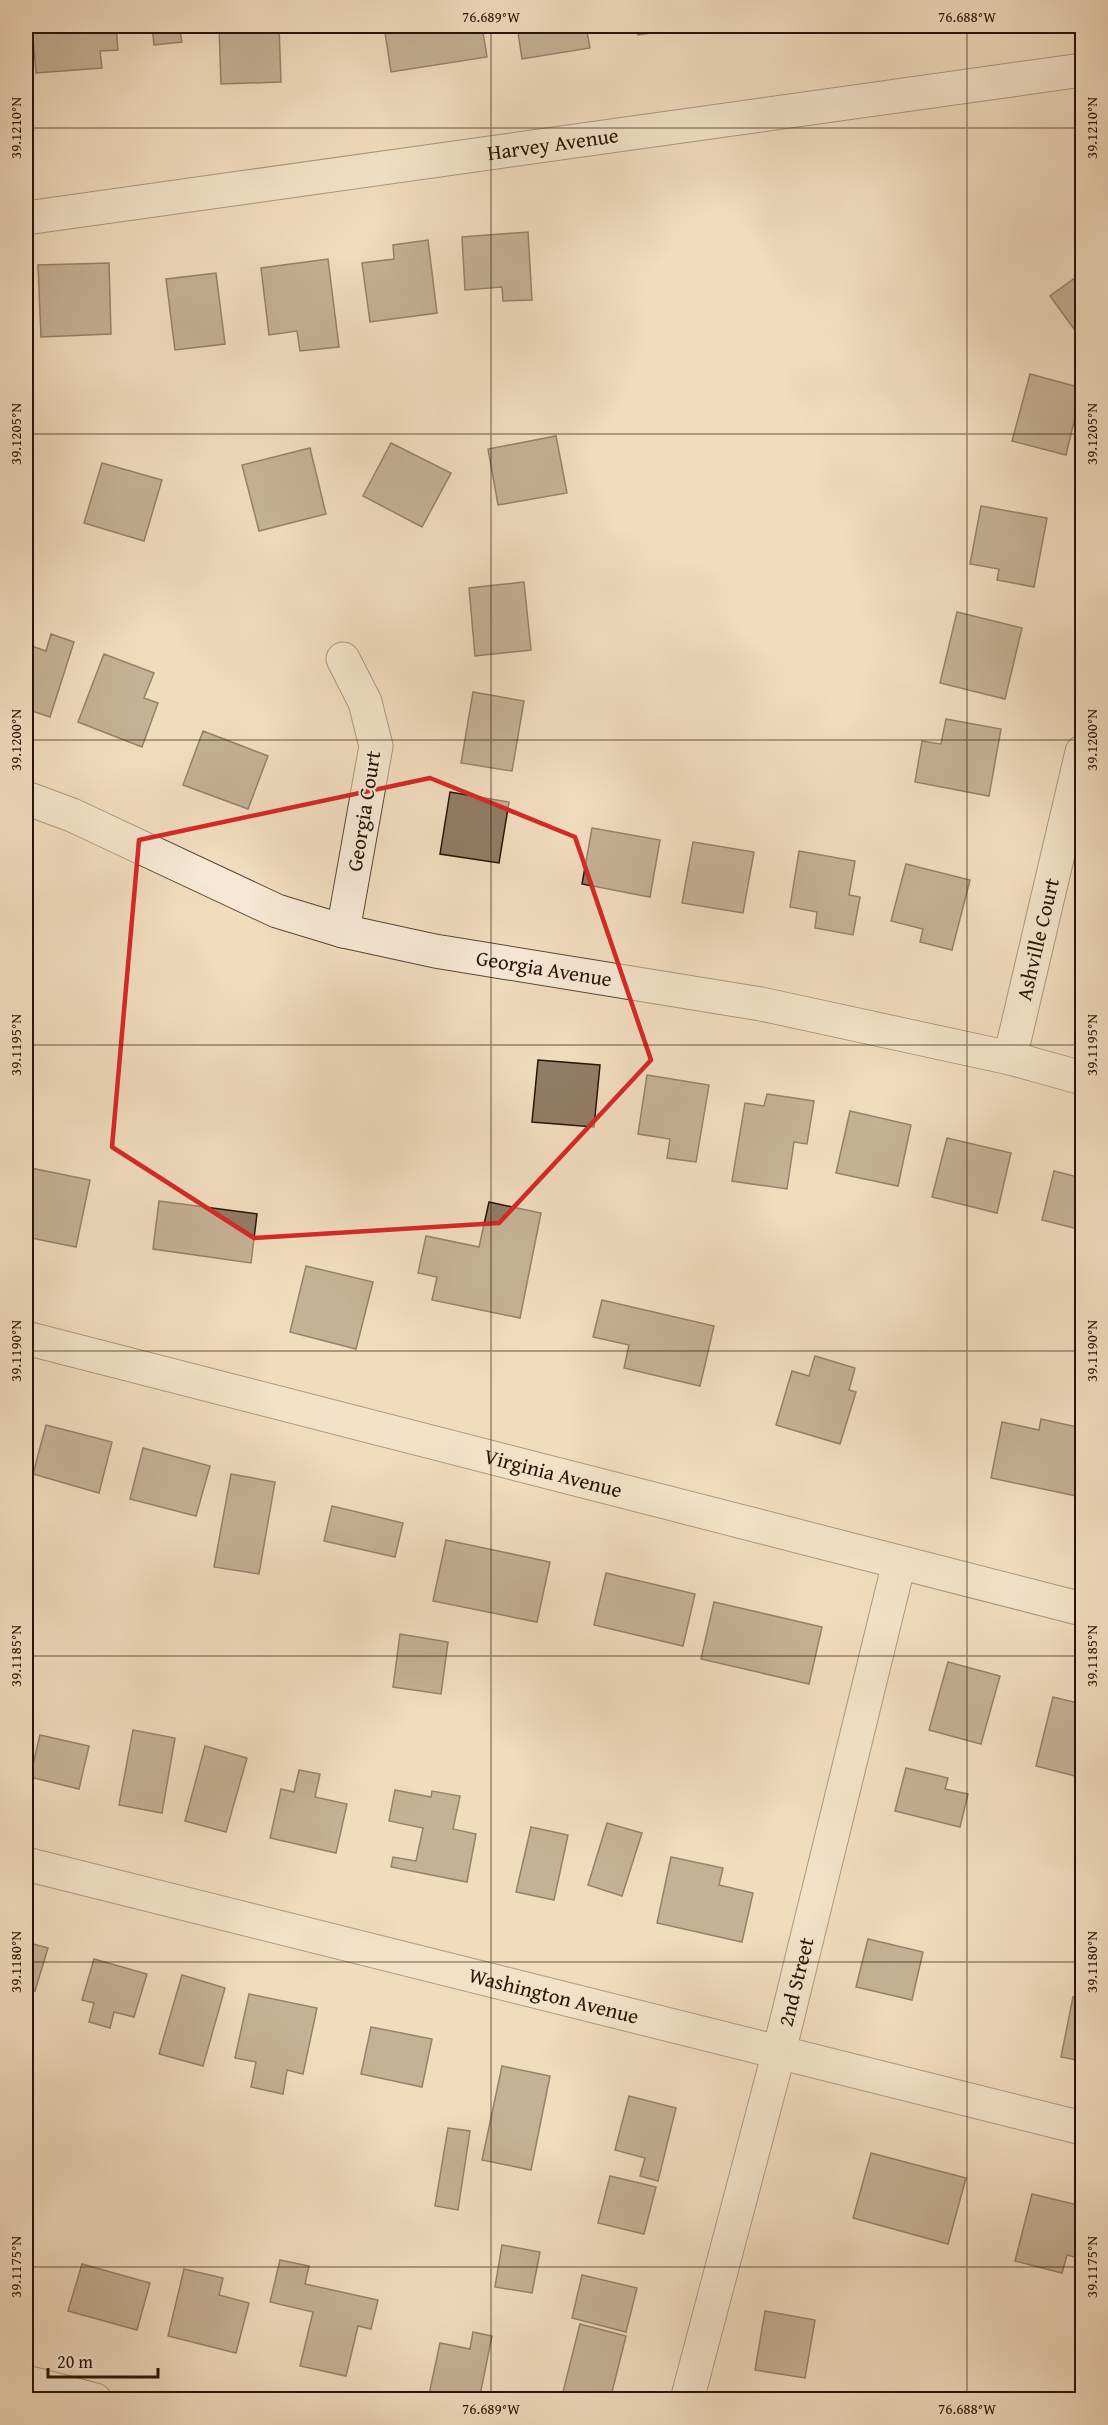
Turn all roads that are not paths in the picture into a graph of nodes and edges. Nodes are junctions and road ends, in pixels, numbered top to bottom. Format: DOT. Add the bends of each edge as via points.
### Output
graph roads {
  1 [pos="1083,70"];
  2 [pos="26,218"];
  3 [pos="342,660"];
  4 [pos="1083,752"];
  5 [pos="26,798"];
  6 [pos="344,932"];
  7 [pos="1010,1058"];
  8 [pos="1083,1078"];
  9 [pos="26,1338"];
  10 [pos="899,1563"];
  11 [pos="1083,1609"];
  12 [pos="26,1864"];
  13 [pos="779,2052"];
  14 [pos="1083,2128"];
  15 [pos="26,2382"];
  16 [pos="95,2400"];
  17 [pos="687,2400"];
  1 -- 2 [label="street, Harvey Avenue"];
  3 -- 6 [label="street, Georgia Court" via="365,702 376,746"];
  4 -- 7 [label="street, Ashville Court"];
  5 -- 6 [label="street, Georgia Avenue" via="72,815 277,911"];
  6 -- 7 [label="street, Georgia Avenue" via="435,951 761,1004"];
  7 -- 8 [label="street, Georgia Avenue"];
  9 -- 10 [label="street, Virginia Avenue"];
  10 -- 11 [label="street, Virginia Avenue"];
  10 -- 13 [label="street, 2nd Street"];
  12 -- 13 [label="street, Washington Avenue"];
  13 -- 14 [label="street, Washington Avenue"];
  13 -- 17 [label="street, 2nd Street"];
  15 -- 16 [label="street"];
}
